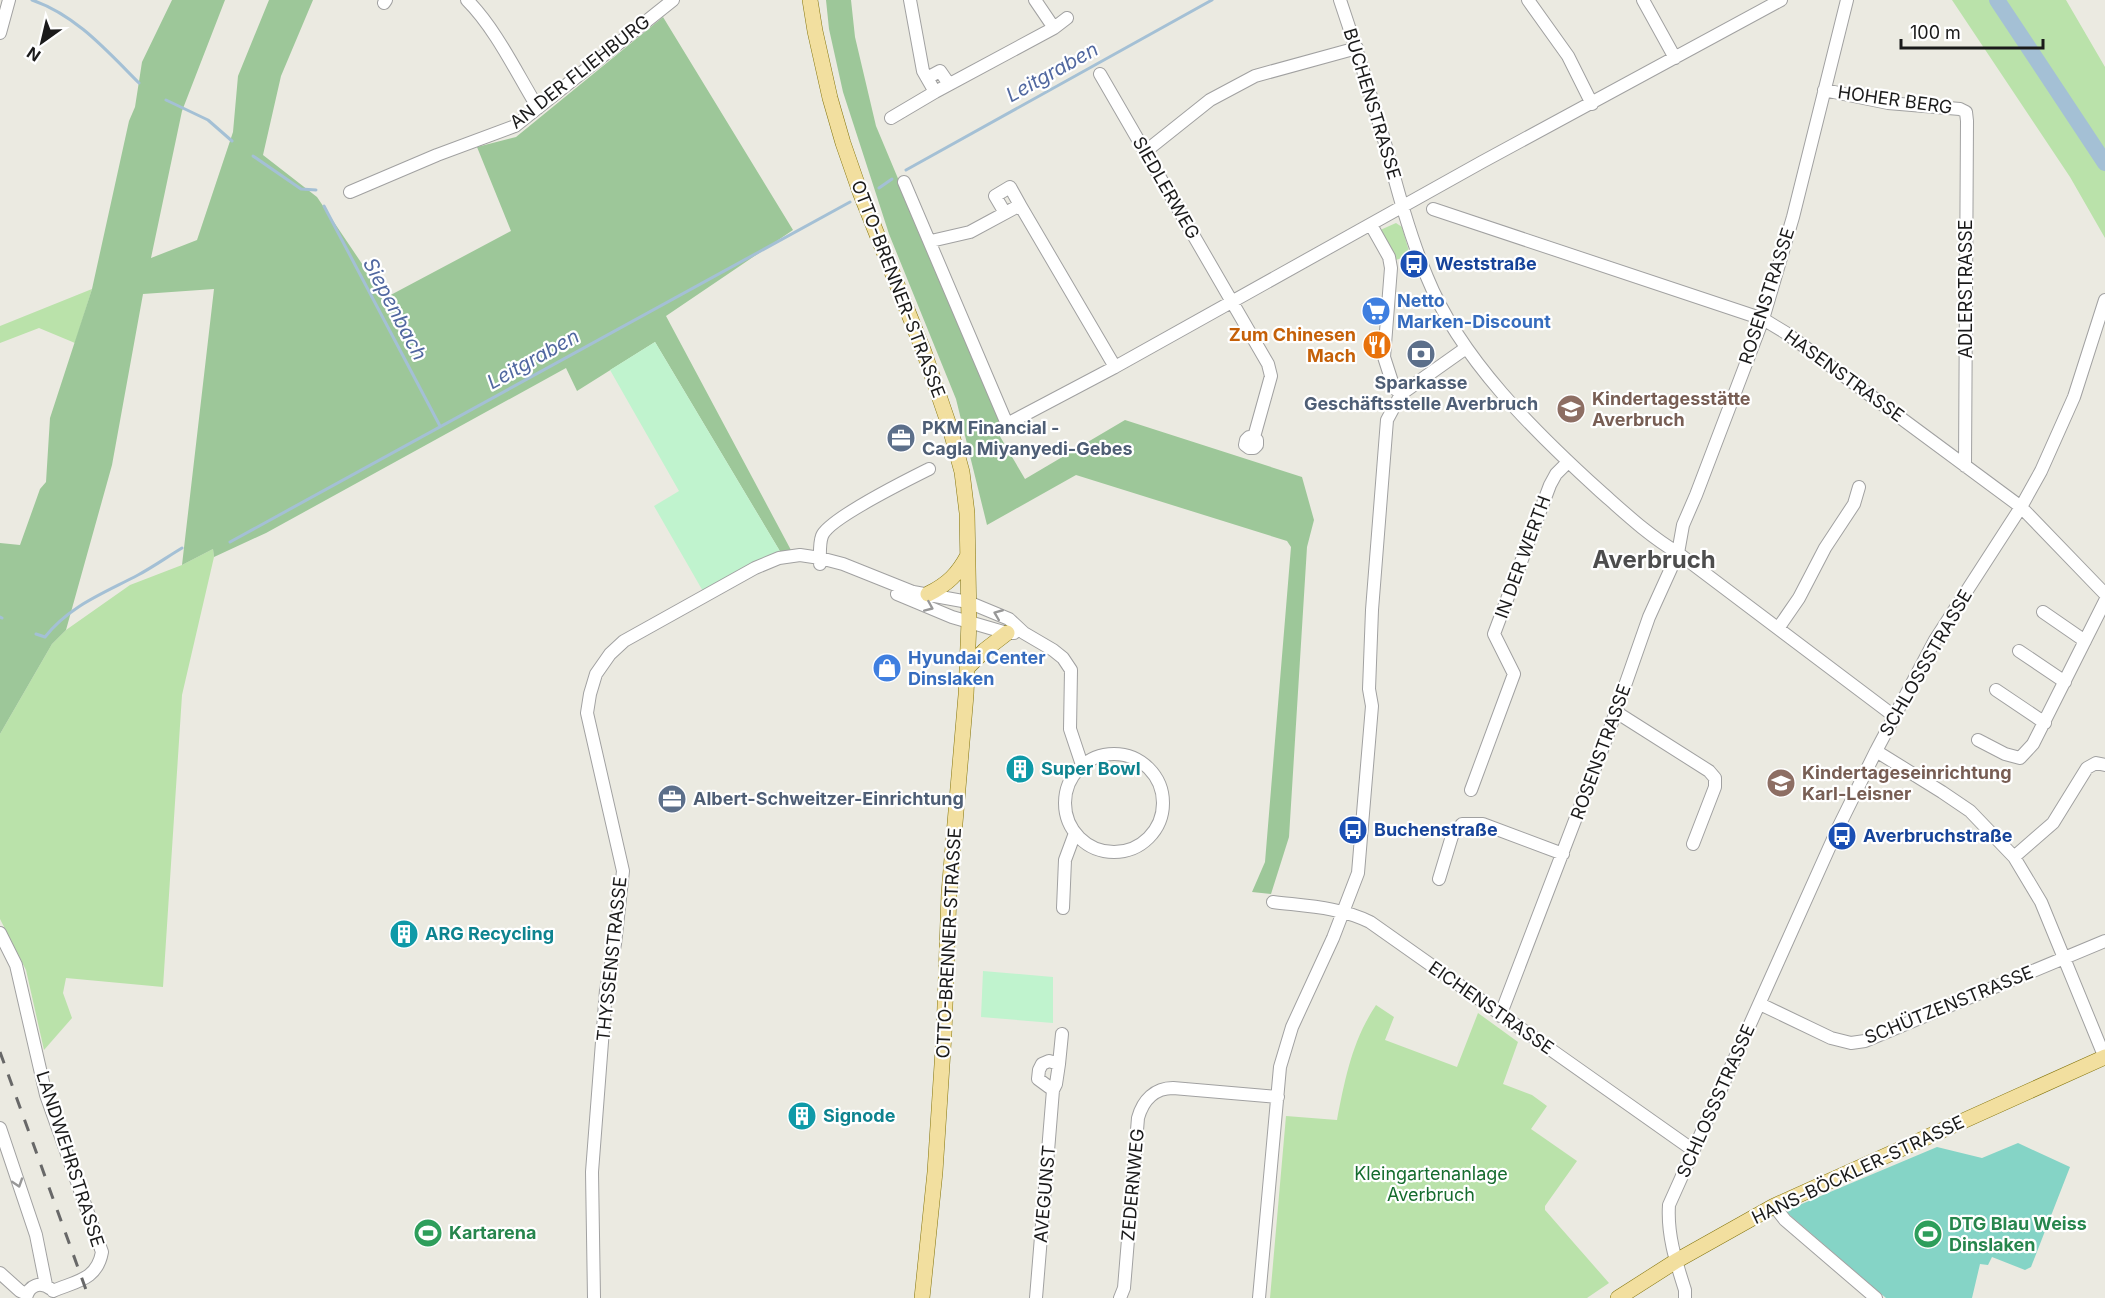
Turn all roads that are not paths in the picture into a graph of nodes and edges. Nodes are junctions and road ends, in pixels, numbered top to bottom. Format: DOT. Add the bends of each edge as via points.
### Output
graph roads {
  1 [pos="9,0"];
  2 [pos="467,0"];
  3 [pos="673,0"];
  4 [pos="810,0"];
  5 [pos="910,0"];
  6 [pos="1035,0"];
  7 [pos="1340,0"];
  8 [pos="1528,0"];
  9 [pos="1643,0"];
  10 [pos="1781,0"];
  11 [pos="1847,0"];
  12 [pos="1067,18"];
  13 [pos="1054,28"];
  14 [pos="0,33"];
  15 [pos="1357,48"];
  16 [pos="1675,58"];
  17 [pos="1100,74"];
  18 [pos="927,78"];
  19 [pos="949,84"];
  20 [pos="1824,90"];
  21 [pos="935,92"];
  22 [pos="1592,104"];
  23 [pos="537,108"];
  24 [pos="1966,112"];
  25 [pos="891,118"];
  26 [pos="1146,151"];
  27 [pos="904,182"];
  28 [pos="350,192"];
  29 [pos="1020,205"];
  30 [pos="1403,207"];
  31 [pos="1433,210"];
  32 [pos="1005,213"];
  33 [pos="1371,225"];
  34 [pos="931,242"];
  35 [pos="2105,300"];
  36 [pos="1232,303"];
  37 [pos="1763,319"];
  38 [pos="1466,348"];
  39 [pos="1115,368"];
  40 [pos="1401,394"];
  41 [pos="1254,437"];
  42 [pos="1568,462"];
  43 [pos="1965,466"];
  44 [pos="929,468"];
  45 [pos="1859,487"];
  46 [pos="2020,507"];
  47 [pos="1678,553"];
  48 [pos="968,555"];
  49 [pos="820,561"];
  50 [pos="928,594"];
  51 [pos="2105,594"];
  52 [pos="2105,601"];
  53 [pos="968,602"];
  54 [pos="2043,612"];
  55 [pos="969,621"];
  56 [pos="1779,627"];
  57 [pos="1007,633"];
  58 [pos="1024,633"];
  59 [pos="2085,641"];
  60 [pos="2019,651"];
  61 [pos="967,668"];
  62 [pos="2065,682"];
  63 [pos="1996,690"];
  64 [pos="1616,712"];
  65 [pos="1894,716"];
  66 [pos="2045,723"];
  67 [pos="1978,740"];
  68 [pos="1876,752"];
  69 [pos="1082,765"];
  70 [pos="2105,765"];
  71 [pos="1471,790"];
  72 [pos="1075,833"];
  73 [pos="1693,844"];
  74 [pos="1563,854"];
  75 [pos="2014,857"];
  76 [pos="1439,879"];
  77 [pos="1273,902"];
  78 [pos="1063,908"];
  79 [pos="1344,912"];
  80 [pos="0,933"];
  81 [pos="2105,941"];
  82 [pos="2063,959"];
  83 [pos="1760,1004"];
  84 [pos="1500,1016"];
  85 [pos="1062,1034"];
  86 [pos="2105,1057"];
  87 [pos="1059,1064"];
  88 [pos="1053,1090"];
  89 [pos="1278,1097"];
  90 [pos="0,1128"];
  91 [pos="1693,1150"];
  92 [pos="1774,1206"];
  93 [pos="1676,1261"];
  94 [pos="0,1273"];
  95 [pos="40,1292"];
  96 [pos="594,1298"];
  97 [pos="922,1298"];
  98 [pos="1036,1298"];
  99 [pos="1120,1298"];
  100 [pos="1259,1298"];
  101 [pos="1618,1298"];
  102 [pos="1685,1298"];
  103 [pos="1876,1298"];
  1 -- 14 [label="street"];
  2 -- 23 [label="street" via="497,40"];
  3 -- 23 [label="street, AN DER FLIEHBURG"];
  4 -- 48 [label="main road, OTTO-BRENNER-STRASSE" via="843,143 950,428 962,472"];
  5 -- 18 [label="street"];
  6 -- 13 [label="street"];
  7 -- 15 [label="street, BUCHENSTRASSE"];
  8 -- 22 [label="street" via="1568,56"];
  9 -- 16 [label="street"];
  10 -- 16 [label="street"];
  11 -- 20 [label="street, ROSENSTRASSE"];
  12 -- 13 [label="street"];
  13 -- 19 [label="street"];
  15 -- 26 [label="street" via="1255,76 1210,100"];
  15 -- 30 [label="street, BUCHENSTRASSE"];
  16 -- 22 [label="street"];
  17 -- 26 [label="street, SIEDLERWEG"];
  18 -- 19 [label="street" via="940,70"];
  18 -- 21 [label="street"];
  19 -- 21 [label="street"];
  20 -- 24 [label="street, HOHER BERG" via="1887,103"];
  20 -- 37 [label="street, ROSENSTRASSE"];
  21 -- 25 [label="street"];
  22 -- 30 [label="street"];
  23 -- 28 [label="street, AN DER FLIEHBURG" via="515,126"];
  24 -- 43 [label="street, ADLERSTRASSE"];
  26 -- 36 [label="street, SIEDLERWEG"];
  27 -- 34 [label="street"];
  29 -- 32 [label="street"];
  29 -- 32 [label="street" via="1010,187 995,196"];
  29 -- 39 [label="street"];
  30 -- 33 [label="street"];
  30 -- 38 [label="street" via="1427,278"];
  31 -- 37 [label="street, HASENSTRASSE" via="1509,241"];
  32 -- 34 [label="street" via="970,232"];
  33 -- 36 [label="street"];
  33 -- 40 [label="street" via="1391,268 1384,357 1394,388"];
  34 -- 39 [label="street" via="1007,424"];
  35 -- 46 [label="street, SCHLOSSSTRASSE" via="2074,397"];
  36 -- 39 [label="street"];
  36 -- 41 [label="street, SIEDLERWEG" via="1268,364 1271,376"];
  37 -- 43 [label="street, HASENSTRASSE" via="1814,352"];
  37 -- 47 [label="street, ROSENSTRASSE" via="1683,525"];
  38 -- 40 [label="street"];
  38 -- 42 [label="street" via="1508,400"];
  40 -- 79 [label="street" via="1387,420 1372,610 1372,706 1366,793 1358,873"];
  42 -- 47 [label="street" via="1653,538"];
  42 -- 71 [label="street, IN DER WERTH" via="1550,485 1494,634 1514,674"];
  43 -- 46 [label="street, HASENSTRASSE"];
  44 -- 49 [label="street" via="826,529"];
  45 -- 56 [label="street" via="1854,504"];
  46 -- 51 [label="street, HASENSTRASSE"];
  46 -- 65 [label="street, SCHLOSSSTRASSE" via="1935,640"];
  47 -- 56 [label="street"];
  47 -- 64 [label="street, ROSENSTRASSE" via="1649,617"];
  48 -- 50 [label="main road" via="953,579"];
  48 -- 53 [label="main road, OTTO-BRENNER-STRASSE"];
  49 -- 50 [label="street, THYSSENSTRASSE" via="843,564 913,592"];
  49 -- 55 [label="street, THYSSENSTRASSE, one-way"];
  49 -- 96 [label="street, THYSSENSTRASSE" via="755,568 624,641 596,674 587,713 623,871 606,990 592,1172"];
  50 -- 53 [label="street, THYSSENSTRASSE"];
  52 -- 59 [label="street"];
  53 -- 55 [label="main road, OTTO-BRENNER-STRASSE"];
  58 -- 53 [label="street, THYSSENSTRASSE, one-way" via="1009,619"];
  54 -- 59 [label="street"];
  55 -- 57 [label="street, THYSSENSTRASSE"];
  55 -- 61 [label="main road, OTTO-BRENNER-STRASSE"];
  56 -- 65 [label="street"];
  57 -- 58 [label="street, THYSSENSTRASSE"];
  57 -- 61 [label="main road"];
  58 -- 69 [label="street, THYSSENSTRASSE" via="1053,650 1071,670 1070,729"];
  59 -- 62 [label="street"];
  60 -- 62 [label="street"];
  61 -- 97 [label="main road, OTTO-BRENNER-STRASSE" via="949,892 935,1172"];
  62 -- 66 [label="street"];
  63 -- 66 [label="street"];
  64 -- 73 [label="street" via="1715,778"];
  64 -- 74 [label="street, ROSENSTRASSE"];
  65 -- 68 [label="street, SCHLOSSSTRASSE"];
  66 -- 67 [label="street" via="2019,758"];
  68 -- 75 [label="street" via="1970,811"];
  68 -- 83 [label="street, SCHLOSSSTRASSE"];
  69 -- 72 [label="street" via="1065,797 1066,816"];
  69 -- 72 [label="street" via="1096,756 1129,755 1155,774 1164,806 1161,822 1138,847 1122,852 1104,852"];
  70 -- 75 [label="street" via="2096,763 2087,768 2053,823"];
  72 -- 78 [label="street" via="1065,860"];
  74 -- 76 [label="street" via="1483,824 1462,824 1452,836"];
  74 -- 84 [label="street, ROSENSTRASSE"];
  75 -- 82 [label="street" via="2041,902"];
  77 -- 79 [label="street, EICHENSTRASSE"];
  79 -- 84 [label="street, EICHENSTRASSE" via="1370,922"];
  79 -- 89 [label="street" via="1285,1047"];
  80 -- 95 [label="street, LANDWEHRSTRASSE" via="16,965 46,1095 102,1252 92,1275"];
  81 -- 82 [label="street, SCHÜTZENSTRASSE"];
  82 -- 83 [label="street, SCHÜTZENSTRASSE" via="1865,1041 1851,1043 1831,1038"];
  82 -- 86 [label="street"];
  83 -- 91 [label="street, SCHLOSSSTRASSE"];
  84 -- 91 [label="street, EICHENSTRASSE"];
  85 -- 87 [label="street, AVEGUNST"];
  86 -- 92 [label="main road, HANS-BÖCKLER-STRASSE"];
  87 -- 88 [label="street, AVEGUNST"];
  87 -- 88 [label="street" via="1042,1064 1039,1070 1038,1079"];
  88 -- 98 [label="street, AVEGUNST"];
  89 -- 99 [label="street, ZEDERNWEG" via="1164,1088 1146,1101 1138,1118"];
  89 -- 100 [label="street"];
  90 -- 95 [label="street, one-way" via="36,1235 41,1260"];
  91 -- 93 [label="street, SCHLOSSSTRASSE" via="1669,1204 1668,1223"];
  92 -- 93 [label="main road, HANS-BÖCKLER-STRASSE"];
  92 -- 103 [label="street" via="1785,1220"];
  93 -- 101 [label="main road, HANS-BÖCKLER-STRASSE"];
  93 -- 102 [label="street, SCHLOSSSTRASSE"];
  94 -- 95 [label="street" via="20,1291"];
}
